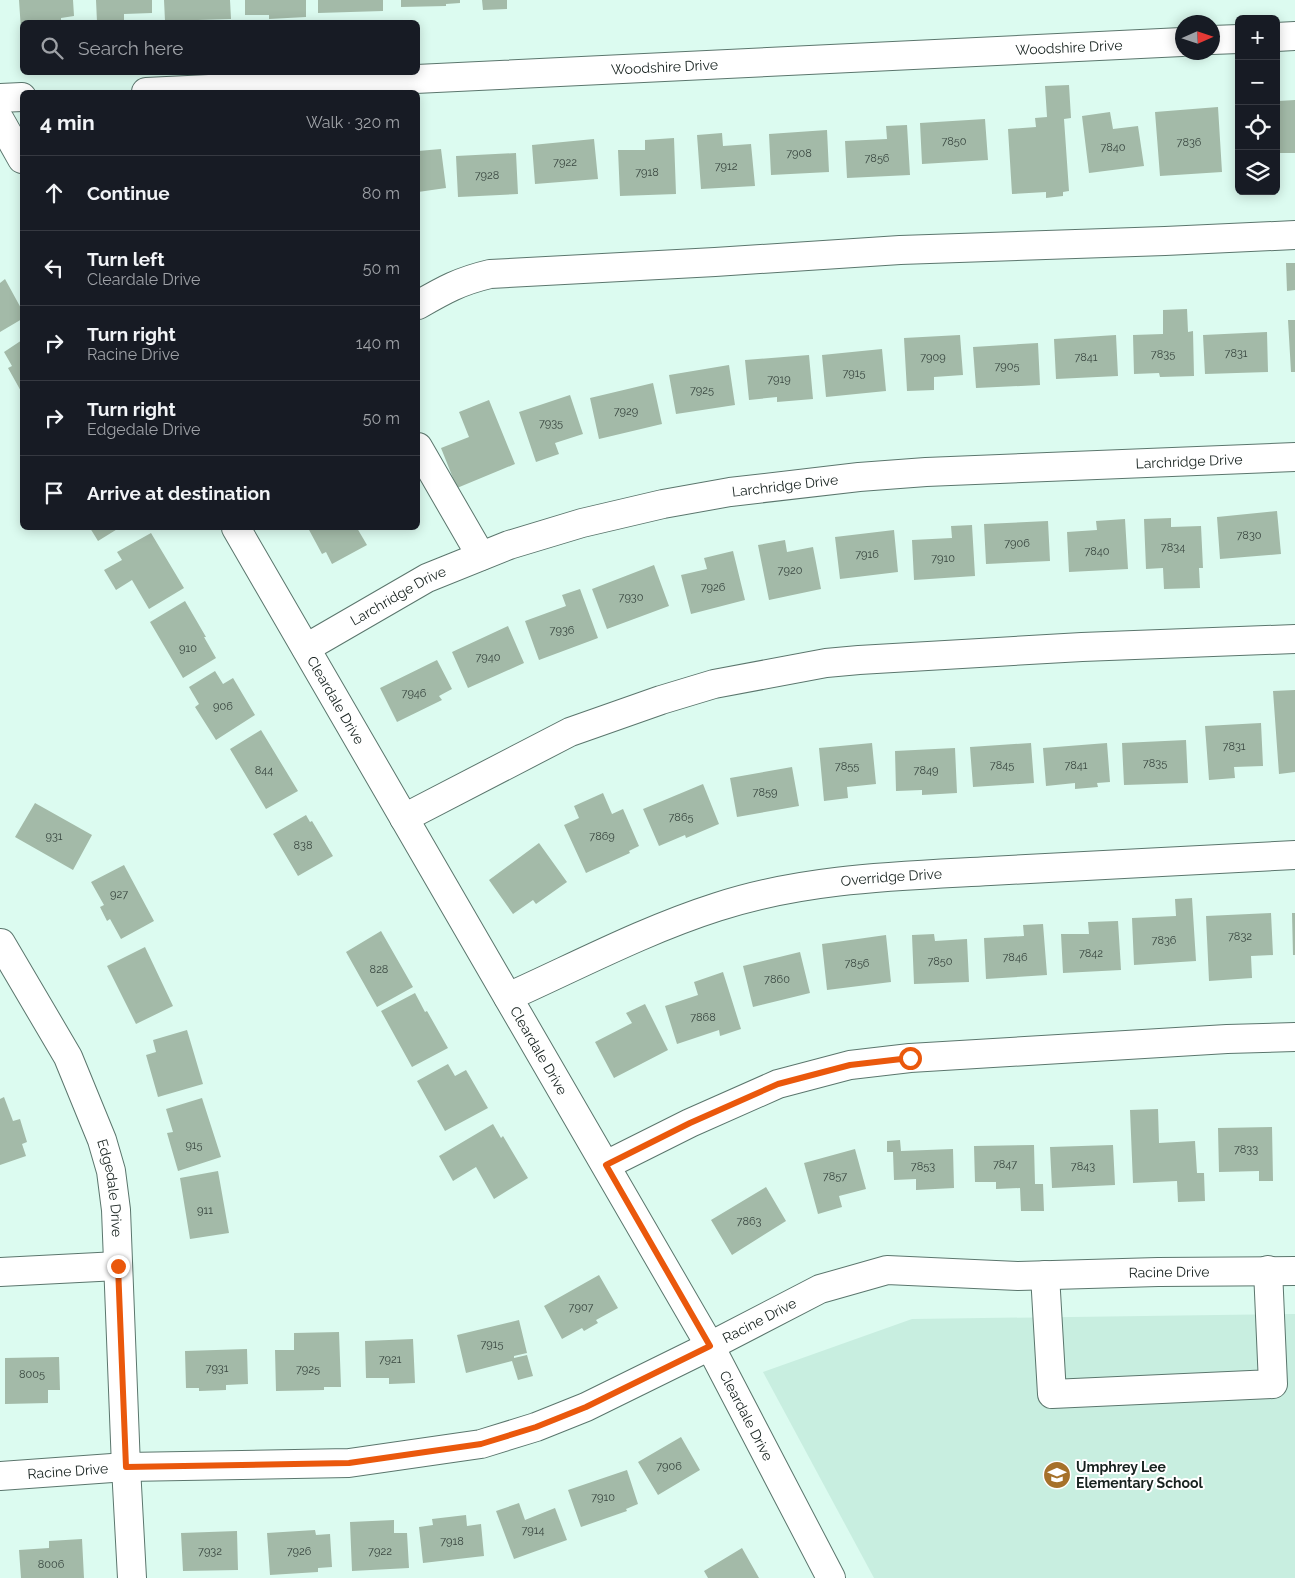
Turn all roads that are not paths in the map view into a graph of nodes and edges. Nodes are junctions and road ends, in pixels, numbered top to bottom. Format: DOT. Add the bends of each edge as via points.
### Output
graph roads {
  1 [pos="1295,36"];
  2 [pos="1280,37"];
  3 [pos="1235,39"];
  4 [pos="1220,40"];
  5 [pos="1175,42"];
  6 [pos="230,90"];
  7 [pos="20,97"];
  8 [pos="0,98"];
  9 [pos="0,120"];
  10 [pos="20,155"];
  11 [pos="1295,235"];
  12 [pos="420,304"];
  13 [pos="420,449"];
  14 [pos="1295,457"];
  15 [pos="237,530"];
  16 [pos="481,556"];
  17 [pos="1295,638"];
  18 [pos="306,648"];
  19 [pos="404,818"];
  20 [pos="1295,855"];
  21 [pos="1,943"];
  22 [pos="508,997"];
  23 [pos="1295,1037"];
  24 [pos="606,1165"];
  25 [pos="118,1266"];
  26 [pos="1268,1270"];
  27 [pos="1295,1271"];
  28 [pos="0,1272"];
  29 [pos="1045,1275"];
  30 [pos="710,1346"];
  31 [pos="126,1467"];
  32 [pos="0,1476"];
  33 [pos="132,1578"];
  34 [pos="831,1578"];
  1 -- 2 [label="street"];
  3 -- 4 [label="street"];
  5 -- 6 [label="street, Woodshire Drive"];
  7 -- 8 [label="street"];
  9 -- 10 [label="street"];
  11 -- 12 [label="street" via="900,250 490,274 447,287"];
  13 -- 16 [label="street"];
  14 -- 16 [label="street, Larchridge Drive" via="926,472 730,492 582,523"];
  15 -- 18 [label="street, Cleardale Drive"];
  16 -- 18 [label="street, Larchridge Drive" via="427,578"];
  17 -- 19 [label="street" via="859,660 714,684 570,732"];
  18 -- 19 [label="street, Cleardale Drive"];
  19 -- 22 [label="street, Cleardale Drive"];
  20 -- 22 [label="street, Overridge Drive" via="830,882 718,906 652,931"];
  21 -- 25 [label="street, Edgedale Drive" via="68,1057 102,1140 111,1172 116,1210"];
  22 -- 24 [label="street, Cleardale Drive"];
  23 -- 24 [label="street" via="910,1058 850,1065 778,1084"];
  24 -- 30 [label="street, Cleardale Drive"];
  25 -- 28 [label="street"];
  25 -- 31 [label="street, Edgedale Drive"];
  26 -- 27 [label="street, Racine Drive"];
  26 -- 29 [label="street, Racine Drive"];
  26 -- 29 [label="street" via="1273,1384 1052,1394"];
  29 -- 30 [label="street, Racine Drive" via="887,1270 820,1289"];
  30 -- 31 [label="street, Racine Drive" via="586,1407 481,1444 349,1463"];
  30 -- 34 [label="street, Cleardale Drive"];
  31 -- 32 [label="street, Racine Drive"];
  31 -- 33 [label="street, Edgedale Drive"];
}
